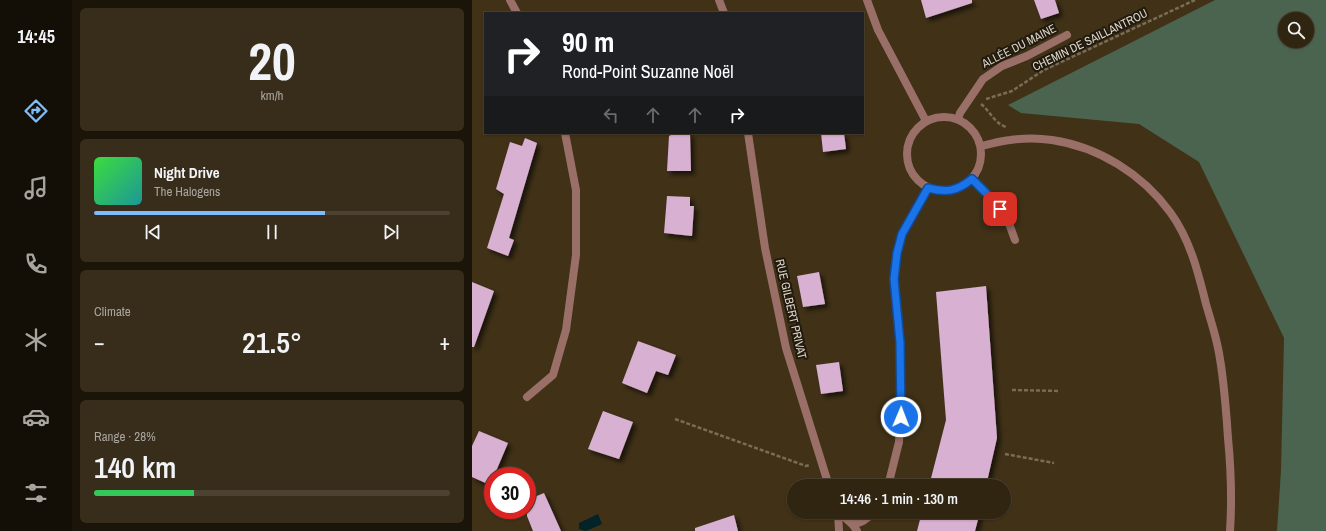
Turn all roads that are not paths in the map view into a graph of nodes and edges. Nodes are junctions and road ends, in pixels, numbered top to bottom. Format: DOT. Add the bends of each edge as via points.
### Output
graph roads {
  1 [pos="510,0"];
  2 [pos="719,0"];
  3 [pos="867,0"];
  4 [pos="516,12"];
  5 [pos="724,12"];
  6 [pos="1067,35"];
  7 [pos="958,119"];
  8 [pos="926,121"];
  9 [pos="565,134"];
  10 [pos="748,134"];
  11 [pos="981,146"];
  12 [pos="972,179"];
  13 [pos="928,188"];
  14 [pos="1015,240"];
  15 [pos="528,397"];
  16 [pos="892,473"];
  17 [pos="826,479"];
  18 [pos="888,479"];
  19 [pos="890,479"];
  20 [pos="839,519"];
  21 [pos="845,519"];
  22 [pos="866,519"];
  23 [pos="855,528"];
  24 [pos="840,531"];
  25 [pos="1230,531"];
  1 -- 4 [label="street"];
  2 -- 5 [label="street"];
  3 -- 8 [label="street" via="878,30"];
  6 -- 7 [label="street, ALLÉE DU MAINE" via="1002,66 983,79"];
  7 -- 8 [label="street" via="942,117"];
  7 -- 11 [label="street" via="973,130"];
  8 -- 13 [label="street" via="910,138 907,161 911,172"];
  9 -- 15 [label="street" via="576,190 576,255 566,330 553,375"];
  10 -- 17 [label="street, RUE GILBERT PRIVAT" via="765,248 786,348"];
  11 -- 12 [label="street" via="978,169"];
  11 -- 25 [label="street" via="1026,138 1052,140 1077,146 1110,158 1135,175 1152,190 1171,213 1185,237 1198,269 1218,348 1231,469"];
  12 -- 13 [label="street" via="963,187 952,191"];
  12 -- 14 [label="street" via="1007,218"];
  13 -- 16 [label="street" via="902,234 897,253 894,279 900,342 901,404 899,442"];
  16 -- 18 [label="street"];
  16 -- 19 [label="street"];
  20 -- 24 [label="street"];
  21 -- 23 [label="street"];
  22 -- 23 [label="street"];
}
